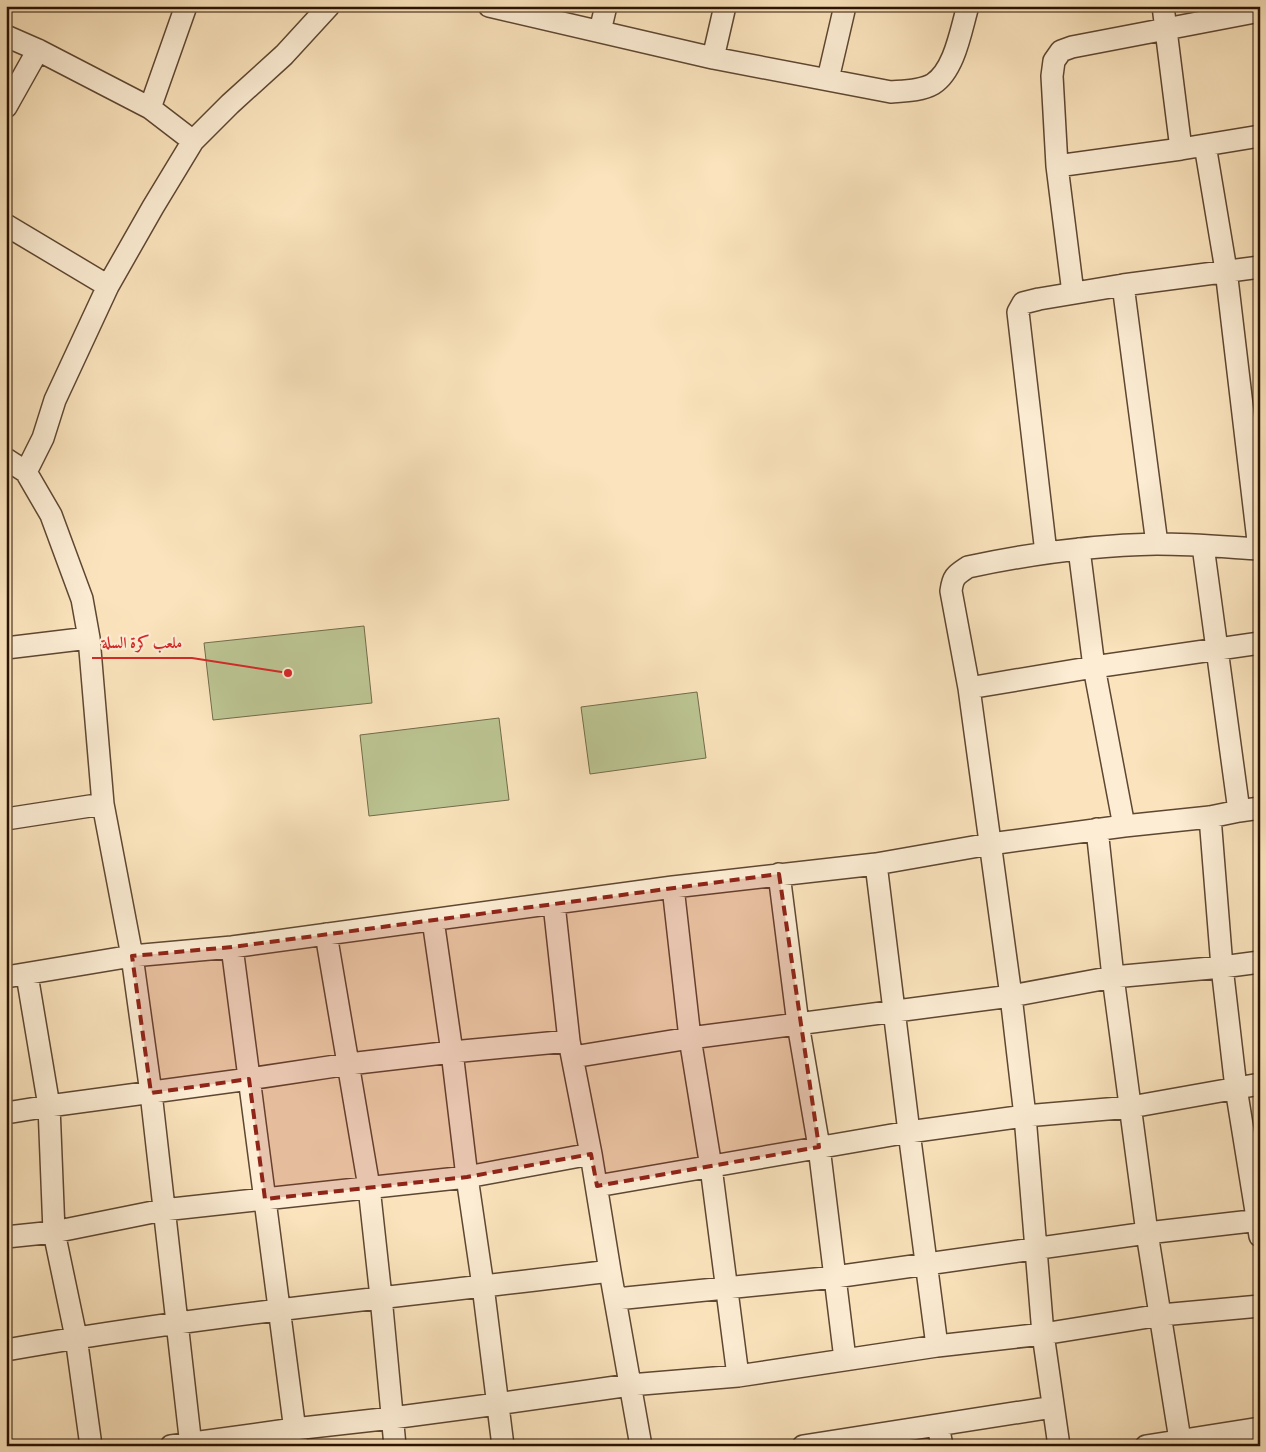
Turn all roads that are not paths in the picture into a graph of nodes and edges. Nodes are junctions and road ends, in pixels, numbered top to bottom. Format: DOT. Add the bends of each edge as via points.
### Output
graph roads {
  1 [pos="186,6"];
  2 [pos="329,6"];
  3 [pos="489,6"];
  4 [pos="606,6"];
  5 [pos="725,6"];
  6 [pos="845,6"];
  7 [pos="968,6"];
  8 [pos="1163,6"];
  9 [pos="1260,12"];
  10 [pos="1166,29"];
  11 [pos="600,31"];
  12 [pos="6,36"];
  13 [pos="38,50"];
  14 [pos="714,58"];
  15 [pos="828,79"];
  16 [pos="6,107"];
  17 [pos="150,108"];
  18 [pos="1260,136"];
  19 [pos="193,141"];
  20 [pos="1205,145"];
  21 [pos="1181,149"];
  22 [pos="1057,166"];
  23 [pos="6,225"];
  24 [pos="1260,267"];
  25 [pos="1226,270"];
  26 [pos="108,286"];
  27 [pos="1123,286"];
  28 [pos="1073,293"];
  29 [pos="6,459"];
  30 [pos="26,472"];
  31 [pos="1157,544"];
  32 [pos="1203,546"];
  33 [pos="1079,549"];
  34 [pos="1259,549"];
  35 [pos="1046,553"];
  36 [pos="89,638"];
  37 [pos="1260,643"];
  38 [pos="6,648"];
  39 [pos="1216,649"];
  40 [pos="1094,667"];
  41 [pos="969,688"];
  42 [pos="103,804"];
  43 [pos="1250,810"];
  44 [pos="1210,817"];
  45 [pos="6,819"];
  46 [pos="1124,826"];
  47 [pos="1097,829"];
  48 [pos="990,844"];
  49 [pos="876,864"];
  50 [pos="779,874"];
  51 [pos="673,887"];
  52 [pos="554,904"];
  53 [pos="433,920"];
  54 [pos="326,934"];
  55 [pos="232,947"];
  56 [pos="132,956"];
  57 [pos="1260,962"];
  58 [pos="1222,967"];
  59 [pos="17,976"];
  60 [pos="1113,977"];
  61 [pos="1011,996"];
  62 [pos="894,1012"];
  63 [pos="798,1024"];
  64 [pos="690,1038"];
  65 [pos="571,1049"];
  66 [pos="452,1052"];
  67 [pos="349,1064"];
  68 [pos="249,1079"];
  69 [pos="1260,1084"];
  70 [pos="1236,1088"];
  71 [pos="151,1093"];
  72 [pos="49,1106"];
  73 [pos="1131,1106"];
  74 [pos="6,1113"];
  75 [pos="1025,1116"];
  76 [pos="909,1132"];
  77 [pos="819,1147"];
  78 [pos="591,1154"];
  79 [pos="711,1167"];
  80 [pos="467,1177"];
  81 [pos="597,1186"];
  82 [pos="369,1187"];
  83 [pos="265,1199"];
  84 [pos="163,1210"];
  85 [pos="1259,1225"];
  86 [pos="54,1232"];
  87 [pos="1147,1233"];
  88 [pos="6,1237"];
  89 [pos="1036,1249"];
  90 [pos="926,1264"];
  91 [pos="610,1271"];
  92 [pos="835,1276"];
  93 [pos="483,1286"];
  94 [pos="726,1288"];
  95 [pos="382,1297"];
  96 [pos="616,1300"];
  97 [pos="1260,1306"];
  98 [pos="280,1310"];
  99 [pos="1160,1315"];
  100 [pos="176,1323"];
  101 [pos="1043,1334"];
  102 [pos="76,1338"];
  103 [pos="937,1346"];
  104 [pos="6,1350"];
  105 [pos="845,1359"];
  106 [pos="738,1376"];
  107 [pos="630,1385"];
  108 [pos="497,1404"];
  109 [pos="1053,1406"];
  110 [pos="392,1418"];
  111 [pos="938,1425"];
  112 [pos="1260,1428"];
  113 [pos="295,1437"];
  114 [pos="1180,1443"];
  115 [pos="828,1444"];
  116 [pos="184,1445"];
  117 [pos="91,1446"];
  118 [pos="395,1446"];
  119 [pos="503,1446"];
  120 [pos="641,1446"];
  121 [pos="804,1446"];
  122 [pos="942,1446"];
  123 [pos="1059,1446"];
  124 [pos="1146,1446"];
  1 -- 17 [label="street"];
  2 -- 19 [label="street" via="284,55"];
  3 -- 11 [label="street"];
  4 -- 11 [label="street"];
  5 -- 14 [label="street"];
  6 -- 15 [label="street"];
  7 -- 15 [label="street" via="954,54 945,73 933,84 916,90 891,92"];
  8 -- 10 [label="street"];
  9 -- 10 [label="street"];
  10 -- 21 [label="street"];
  10 -- 22 [label="street" via="1061,51 1054,61 1052,76"];
  11 -- 14 [label="street"];
  12 -- 13 [label="street"];
  13 -- 16 [label="street"];
  13 -- 17 [label="street"];
  14 -- 15 [label="street"];
  17 -- 19 [label="street"];
  18 -- 20 [label="street"];
  19 -- 26 [label="street"];
  20 -- 21 [label="street"];
  20 -- 25 [label="street"];
  21 -- 22 [label="street"];
  22 -- 28 [label="street"];
  23 -- 26 [label="street"];
  24 -- 25 [label="street"];
  25 -- 27 [label="street"];
  25 -- 34 [label="street"];
  26 -- 30 [label="street" via="55,400 43,438"];
  27 -- 28 [label="street"];
  27 -- 31 [label="street"];
  28 -- 35 [label="street" via="1023,304 1018,312"];
  29 -- 30 [label="street"];
  30 -- 36 [label="street" via="51,515 82,599"];
  31 -- 32 [label="street"];
  31 -- 33 [label="street"];
  32 -- 34 [label="street"];
  32 -- 39 [label="street"];
  33 -- 35 [label="street"];
  33 -- 40 [label="street"];
  35 -- 41 [label="street" via="968,567 953,579 951,591"];
  36 -- 38 [label="street"];
  36 -- 42 [label="street"];
  37 -- 39 [label="street"];
  39 -- 40 [label="street"];
  39 -- 43 [label="street"];
  40 -- 41 [label="street"];
  40 -- 46 [label="street"];
  41 -- 48 [label="street"];
  42 -- 45 [label="street"];
  42 -- 56 [label="street"];
  43 -- 44 [label="street"];
  44 -- 46 [label="street"];
  44 -- 58 [label="street"];
  46 -- 47 [label="street"];
  47 -- 48 [label="street"];
  47 -- 60 [label="street"];
  48 -- 49 [label="street"];
  48 -- 61 [label="street"];
  49 -- 50 [label="street"];
  49 -- 62 [label="street"];
  50 -- 51 [label="street"];
  50 -- 63 [label="street"];
  51 -- 52 [label="street"];
  51 -- 64 [label="street"];
  52 -- 53 [label="street"];
  52 -- 65 [label="street"];
  53 -- 54 [label="street"];
  53 -- 66 [label="street"];
  54 -- 55 [label="street"];
  54 -- 67 [label="street"];
  55 -- 56 [label="street"];
  55 -- 68 [label="street"];
  56 -- 59 [label="street"];
  56 -- 71 [label="street"];
  57 -- 58 [label="street"];
  58 -- 60 [label="street"];
  58 -- 70 [label="street"];
  59 -- 72 [label="street"];
  60 -- 61 [label="street"];
  60 -- 73 [label="street"];
  61 -- 62 [label="street"];
  61 -- 75 [label="street"];
  62 -- 63 [label="street"];
  62 -- 76 [label="street"];
  63 -- 64 [label="street"];
  63 -- 77 [label="street"];
  64 -- 65 [label="street"];
  64 -- 79 [label="street"];
  65 -- 66 [label="street"];
  65 -- 78 [label="street"];
  66 -- 67 [label="street"];
  66 -- 80 [label="street"];
  67 -- 68 [label="street"];
  67 -- 82 [label="street"];
  68 -- 71 [label="street"];
  68 -- 83 [label="street"];
  69 -- 70 [label="street"];
  70 -- 73 [label="street"];
  70 -- 85 [label="street"];
  71 -- 72 [label="street"];
  71 -- 84 [label="street"];
  72 -- 74 [label="street"];
  72 -- 86 [label="street"];
  73 -- 75 [label="street"];
  73 -- 87 [label="street"];
  75 -- 76 [label="street"];
  75 -- 89 [label="street"];
  76 -- 77 [label="street"];
  76 -- 90 [label="street"];
  77 -- 79 [label="street"];
  77 -- 92 [label="street"];
  78 -- 80 [label="street"];
  78 -- 81 [label="street"];
  79 -- 81 [label="street"];
  79 -- 94 [label="street"];
  80 -- 82 [label="street"];
  80 -- 93 [label="street"];
  81 -- 91 [label="street"];
  82 -- 83 [label="street"];
  82 -- 95 [label="street"];
  83 -- 84 [label="street"];
  83 -- 98 [label="street"];
  84 -- 86 [label="street"];
  84 -- 100 [label="street"];
  85 -- 87 [label="street"];
  86 -- 88 [label="street"];
  86 -- 102 [label="street"];
  87 -- 89 [label="street"];
  87 -- 99 [label="street"];
  89 -- 90 [label="street"];
  89 -- 101 [label="street"];
  90 -- 92 [label="street"];
  90 -- 103 [label="street"];
  91 -- 93 [label="street"];
  91 -- 96 [label="street"];
  92 -- 94 [label="street"];
  92 -- 105 [label="street"];
  93 -- 95 [label="street"];
  93 -- 108 [label="street"];
  94 -- 96 [label="street"];
  94 -- 106 [label="street"];
  95 -- 98 [label="street"];
  95 -- 110 [label="street"];
  96 -- 107 [label="street"];
  97 -- 99 [label="street"];
  98 -- 100 [label="street"];
  98 -- 113 [label="street"];
  99 -- 101 [label="street"];
  99 -- 114 [label="street"];
  100 -- 102 [label="street"];
  100 -- 116 [label="street"];
  101 -- 103 [label="street"];
  101 -- 109 [label="street"];
  102 -- 104 [label="street"];
  102 -- 117 [label="street"];
  103 -- 105 [label="street"];
  105 -- 106 [label="street"];
  106 -- 107 [label="street"];
  107 -- 108 [label="street"];
  107 -- 120 [label="street"];
  108 -- 110 [label="street"];
  108 -- 119 [label="street"];
  109 -- 111 [label="street"];
  109 -- 123 [label="street"];
  110 -- 113 [label="street"];
  110 -- 118 [label="street"];
  111 -- 115 [label="street"];
  111 -- 122 [label="street"];
  112 -- 114 [label="street"];
  113 -- 116 [label="street"];
  114 -- 124 [label="street"];
  115 -- 121 [label="street"];
}
